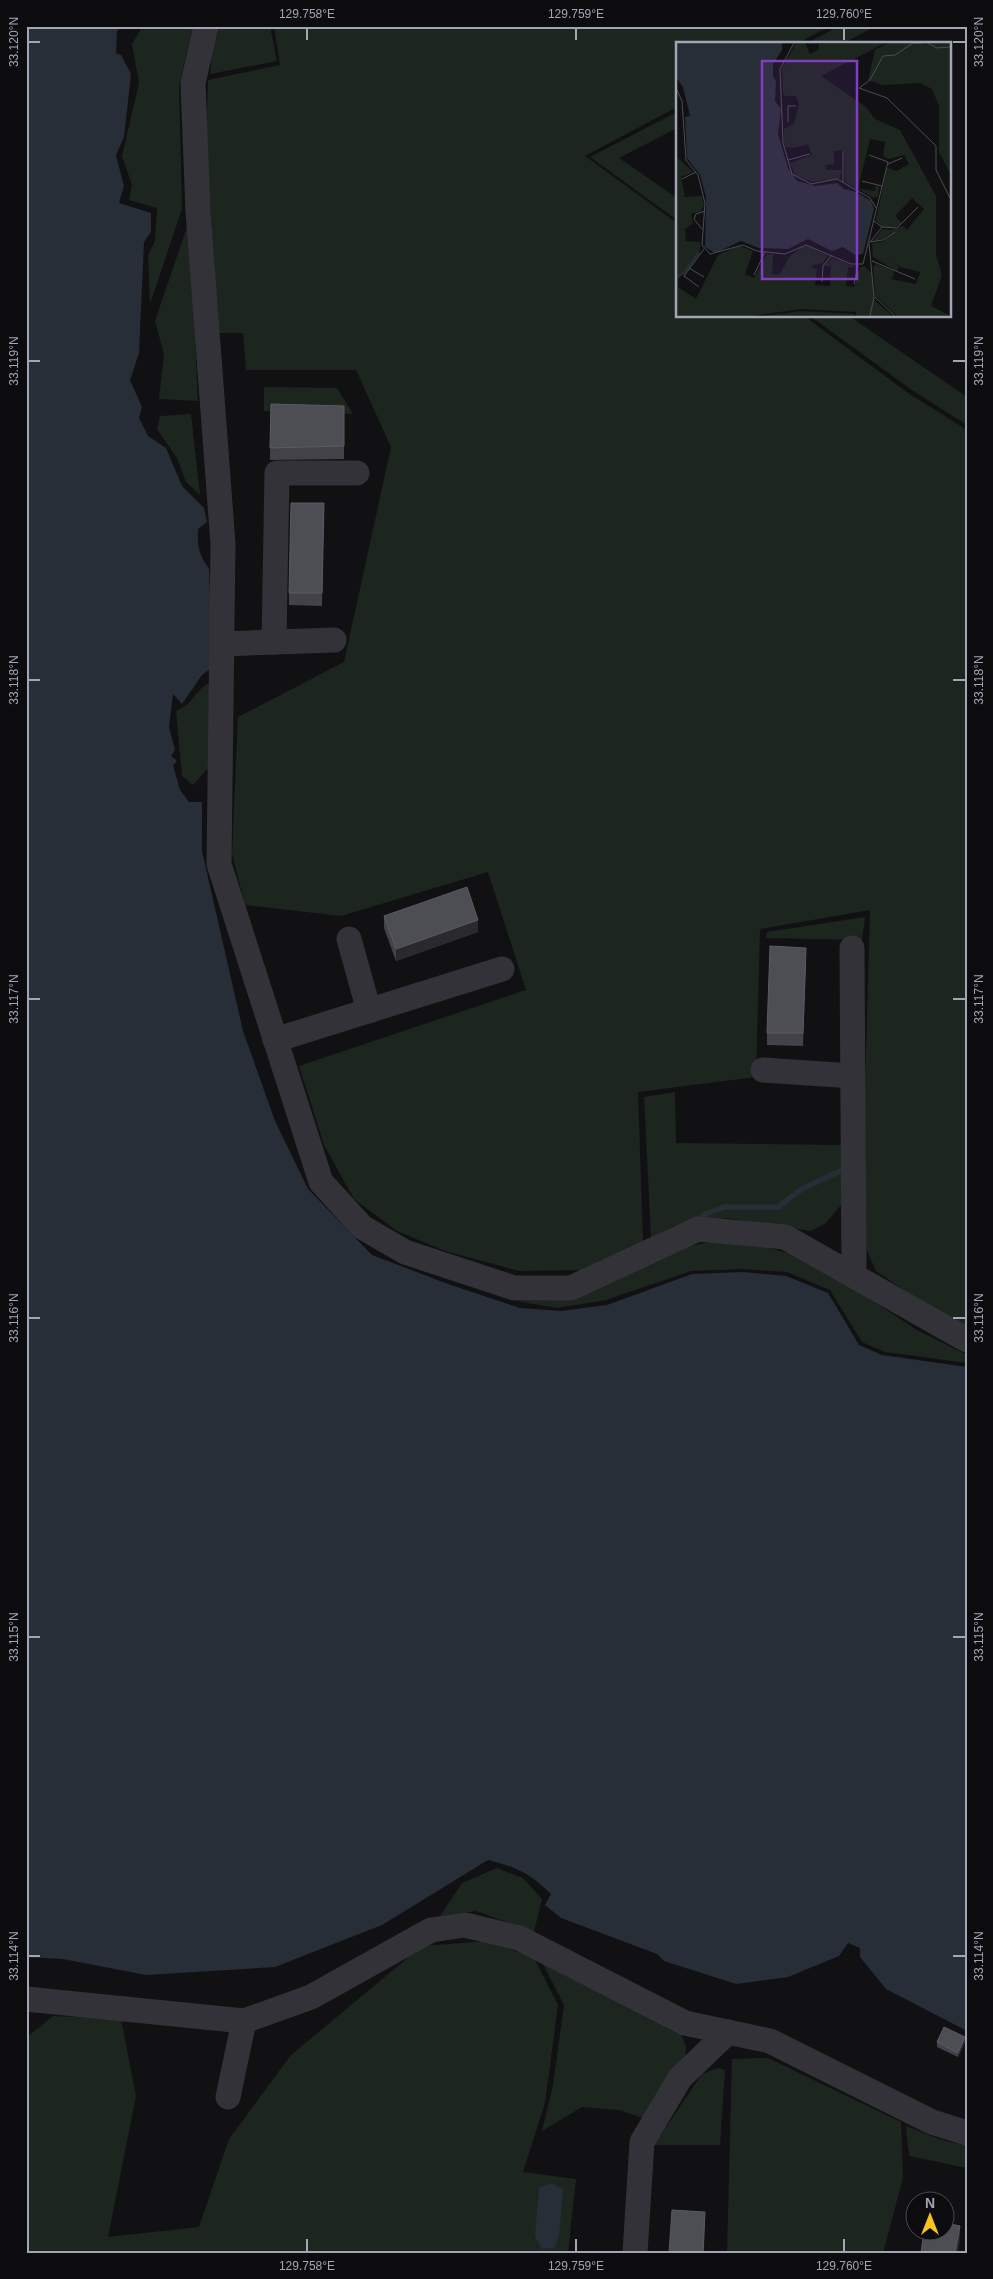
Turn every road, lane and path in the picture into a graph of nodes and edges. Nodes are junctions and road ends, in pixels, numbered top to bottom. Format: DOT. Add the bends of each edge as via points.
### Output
graph roads {
  1 [pos="206,26"];
  2 [pos="357,473"];
  3 [pos="334,640"];
  4 [pos="274,642"];
  5 [pos="222,644"];
  6 [pos="349,939"];
  7 [pos="852,948"];
  8 [pos="502,969"];
  9 [pos="370,1011"];
  10 [pos="276,1040"];
  11 [pos="763,1070"];
  12 [pos="853,1076"];
  13 [pos="854,1275"];
  14 [pos="967,1340"];
  15 [pos="28,2003"];
  16 [pos="244,2020"];
  17 [pos="728,2032"];
  18 [pos="228,2097"];
  19 [pos="967,2133"];
  20 [pos="635,2253"];
  1 -- 5 [label="street" via="193,83 199,221 223,544"];
  2 -- 4 [label="street" via="277,473"];
  3 -- 4 [label="street"];
  4 -- 5 [label="street"];
  5 -- 10 [label="street" via="219,864"];
  6 -- 9 [label="street"];
  7 -- 12 [label="street"];
  8 -- 9 [label="street"];
  9 -- 10 [label="street"];
  10 -- 13 [label="street" via="321,1182 362,1227 405,1252 514,1288 571,1288 698,1229 785,1237"];
  11 -- 12 [label="street"];
  12 -- 13 [label="street"];
  13 -- 14 [label="street"];
  15 -- 16 [label="street"];
  16 -- 17 [label="street" via="312,1997 431,1930 465,1925 519,1938 685,2023"];
  16 -- 18 [label="street"];
  17 -- 19 [label="street" via="770,2041 932,2122"];
  17 -- 20 [label="street" via="680,2078 642,2142"];
}
